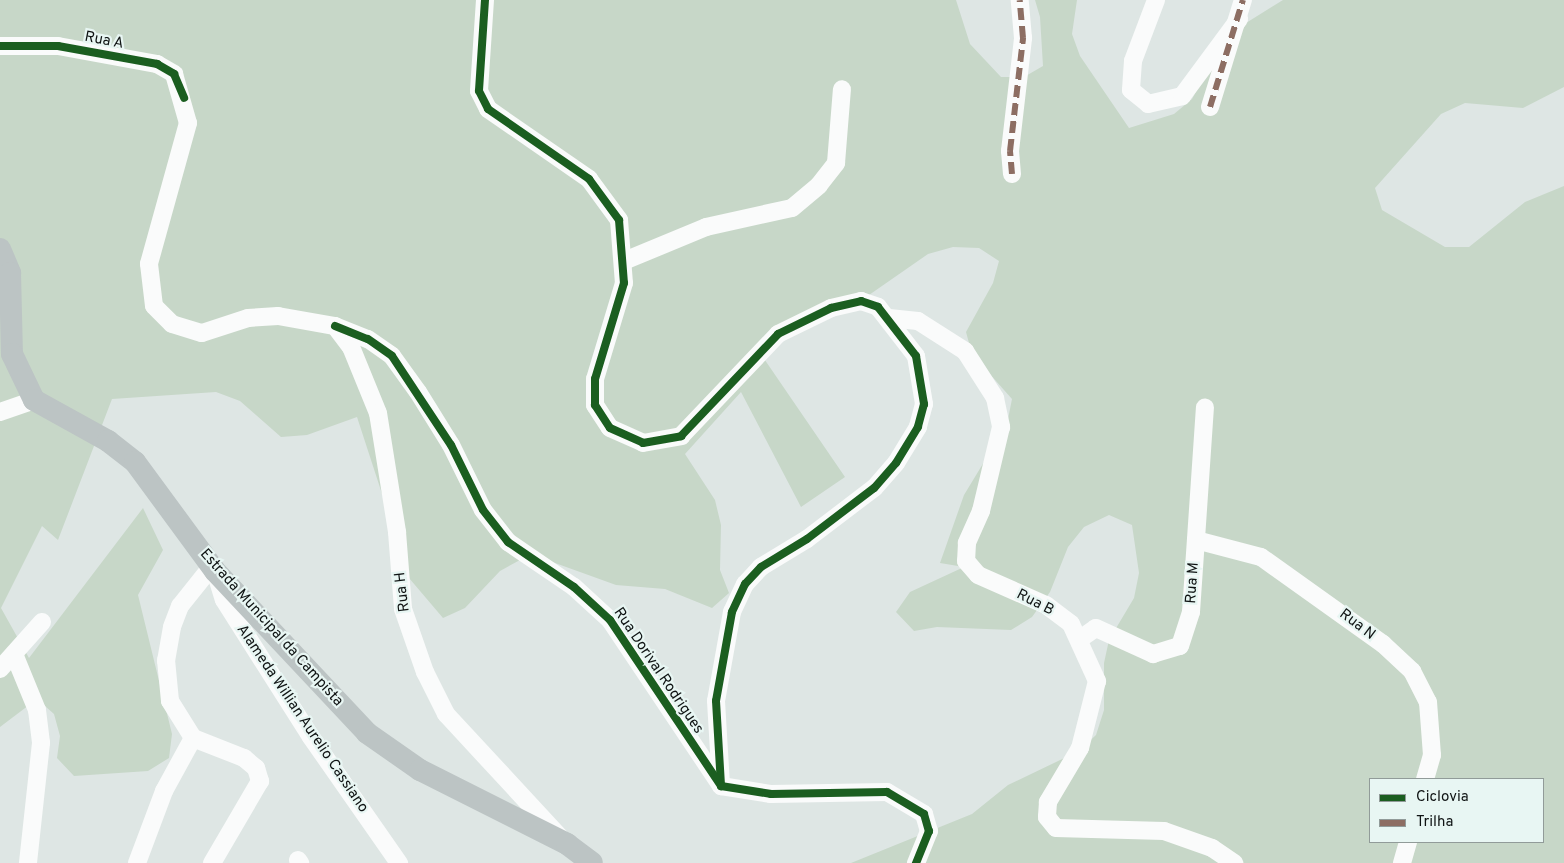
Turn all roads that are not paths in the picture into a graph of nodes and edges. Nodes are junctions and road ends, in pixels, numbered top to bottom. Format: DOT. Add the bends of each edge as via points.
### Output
graph roads {
  1 [pos="485,0"];
  2 [pos="1020,0"];
  3 [pos="1156,0"];
  4 [pos="1243,0"];
  5 [pos="1239,19"];
  6 [pos="0,46"];
  7 [pos="842,89"];
  8 [pos="1210,107"];
  9 [pos="1012,174"];
  10 [pos="0,249"];
  11 [pos="624,261"];
  12 [pos="889,318"];
  13 [pos="335,326"];
  14 [pos="34,400"];
  15 [pos="1205,407"];
  16 [pos="0,412"];
  17 [pos="1196,540"];
  18 [pos="214,568"];
  19 [pos="42,622"];
  20 [pos="1080,639"];
  21 [pos="14,654"];
  22 [pos="0,669"];
  23 [pos="193,738"];
  24 [pos="1425,778"];
  25 [pos="721,786"];
  26 [pos="1408,843"];
  27 [pos="567,844"];
  28 [pos="28,863"];
  29 [pos="137,863"];
  30 [pos="212,863"];
  31 [pos="399,863"];
  32 [pos="592,863"];
  33 [pos="916,863"];
  34 [pos="1234,863"];
  35 [pos="1402,863"];
  1 -- 11 [label="street" via="479,91 488,109 589,180 620,220"];
  2 -- 9 [label="street" via="1023,38 1010,151"];
  3 -- 5 [label="street" via="1133,61 1131,90 1148,104 1182,96"];
  4 -- 5 [label="street"];
  5 -- 8 [label="street"];
  6 -- 13 [label="street, Rua A" via="58,46 157,64 174,74 184,98 188,123 149,264 148,288 154,306 172,324 202,333 248,318 278,316"];
  7 -- 11 [label="street" via="836,163 819,185 792,208 706,227"];
  10 -- 14 [label="main road" via="10,273 12,354"];
  11 -- 12 [label="street" via="624,283 595,379 594,405 610,428 643,443 681,436 778,334 831,308 861,301"];
  12 -- 20 [label="street, Rua B" via="918,321 965,351 995,398 1001,427 981,510 967,543 966,561 978,575 1046,604 1071,624"];
  12 -- 25 [label="street" via="916,356 924,384 918,427 896,463 874,488 807,540 761,566 745,584 732,612 718,675 716,732"];
  13 -- 25 [label="street, Rua Dorival Rodrigues" via="368,339 392,356 451,445 483,510 508,542 574,587 610,620"];
  13 -- 27 [label="street, Rua H" via="352,347 378,413 397,532 403,610 425,672 446,714"];
  14 -- 16 [label="street"];
  14 -- 18 [label="main road, Estrada Municipal da Campista" via="108,441 136,462"];
  15 -- 17 [label="street, Rua M"];
  17 -- 20 [label="street, Rua M" via="1191,612 1180,646 1153,654 1096,628"];
  17 -- 24 [label="street, Rua N" via="1261,556 1383,644 1412,672 1428,702 1432,754"];
  18 -- 23 [label="street" via="180,606 166,660 170,701"];
  18 -- 27 [label="main road, Estrada Municipal da Campista" via="367,733 420,770"];
  18 -- 31 [label="street, Alameda Willian Aurelio Cassiano" via="216,583 229,608 311,738"];
  19 -- 21 [label="street"];
  20 -- 34 [label="street, Rua B" via="1097,681 1080,748 1048,802 1047,817 1056,828 1164,831 1212,848"];
  21 -- 22 [label="street"];
  21 -- 28 [label="street" via="37,710 40,744"];
  23 -- 29 [label="street" via="164,791"];
  23 -- 30 [label="street" via="244,758 256,768 260,781"];
  25 -- 33 [label="street" via="771,794 887,792 924,814 929,831"];
  26 -- 35 [label="street"];
  27 -- 32 [label="main road, Estrada Municipal da Campista"];
}
